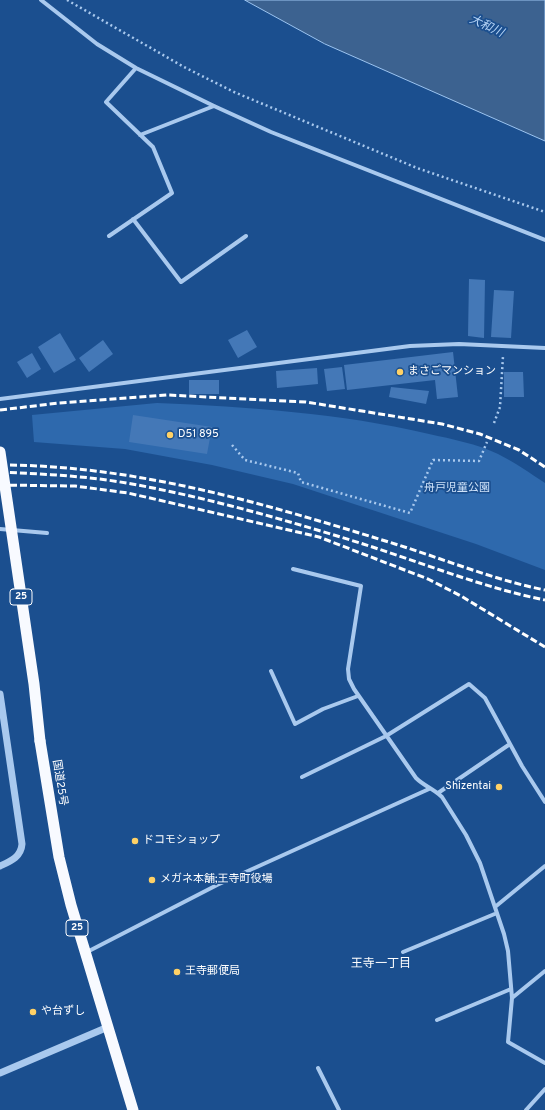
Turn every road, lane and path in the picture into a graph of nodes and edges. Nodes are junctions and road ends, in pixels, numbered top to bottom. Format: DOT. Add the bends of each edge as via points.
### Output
graph roads {
  1 [pos="41,0"];
  2 [pos="67,0"];
  3 [pos="136,68"];
  4 [pos="214,106"];
  5 [pos="140,135"];
  6 [pos="545,212"];
  7 [pos="133,219"];
  8 [pos="109,236"];
  9 [pos="246,236"];
  10 [pos="545,240"];
  11 [pos="503,346"];
  12 [pos="545,348"];
  13 [pos="0,399"];
  14 [pos="494,422"];
  15 [pos="487,442"];
  16 [pos="232,445"];
  17 [pos="0,452"];
  18 [pos="0,529"];
  19 [pos="47,533"];
  20 [pos="293,569"];
  21 [pos="271,671"];
  22 [pos="0,694"];
  23 [pos="358,696"];
  24 [pos="2,734"];
  25 [pos="386,736"];
  26 [pos="510,744"];
  27 [pos="302,777"];
  28 [pos="429,789"];
  29 [pos="438,792"];
  30 [pos="545,802"];
  31 [pos="0,866"];
  32 [pos="545,866"];
  33 [pos="495,907"];
  34 [pos="497,913"];
  35 [pos="403,952"];
  36 [pos="84,953"];
  37 [pos="545,971"];
  38 [pos="511,990"];
  39 [pos="512,998"];
  40 [pos="436,1020"];
  41 [pos="108,1027"];
  42 [pos="545,1063"];
  43 [pos="318,1068"];
  44 [pos="0,1073"];
  45 [pos="545,1089"];
  46 [pos="133,1110"];
  47 [pos="339,1110"];
  48 [pos="526,1110"];
  1 -- 3 [label="street" via="97,44"];
  2 -- 6 [label="path" via="184,67 234,92 417,168"];
  3 -- 4 [label="street"];
  3 -- 5 [label="street" via="106,102"];
  4 -- 5 [label="street"];
  4 -- 10 [label="street" via="278,135"];
  5 -- 7 [label="street" via="153,147 172,193"];
  7 -- 8 [label="street"];
  7 -- 9 [label="street" via="181,282"];
  11 -- 12 [label="street"];
  11 -- 13 [label="street" via="440,343 410,346"];
  11 -- 14 [label="path" via="500,407"];
  15 -- 16 [label="path" via="479,461 433,460 410,513 301,482 298,473 245,460"];
  17 -- 36 [label="highway, 国道25号 / 25, bridge" via="58,857"];
  18 -- 19 [label="street"];
  20 -- 23 [label="street" via="360,586 348,669 349,680"];
  21 -- 23 [label="street" via="295,724"];
  22 -- 24 [label="street"];
  23 -- 25 [label="street"];
  24 -- 31 [label="street" via="22,851 17,857"];
  25 -- 26 [label="street" via="469,684 486,698"];
  25 -- 27 [label="street"];
  25 -- 28 [label="street" via="416,778"];
  26 -- 29 [label="street"];
  26 -- 30 [label="street"];
  28 -- 29 [label="street"];
  28 -- 36 [label="street" via="217,885"];
  29 -- 33 [label="street" via="474,850"];
  32 -- 33 [label="street"];
  33 -- 34 [label="street"];
  34 -- 35 [label="street"];
  34 -- 38 [label="street" via="508,951"];
  36 -- 41 [label="highway, 国道25号 / 25"];
  37 -- 39 [label="street"];
  38 -- 39 [label="street"];
  38 -- 40 [label="street"];
  39 -- 42 [label="street" via="508,1042"];
  41 -- 44 [label="street"];
  41 -- 46 [label="highway, 国道25号 / 25"];
  43 -- 47 [label="street"];
  45 -- 48 [label="street"];
}
